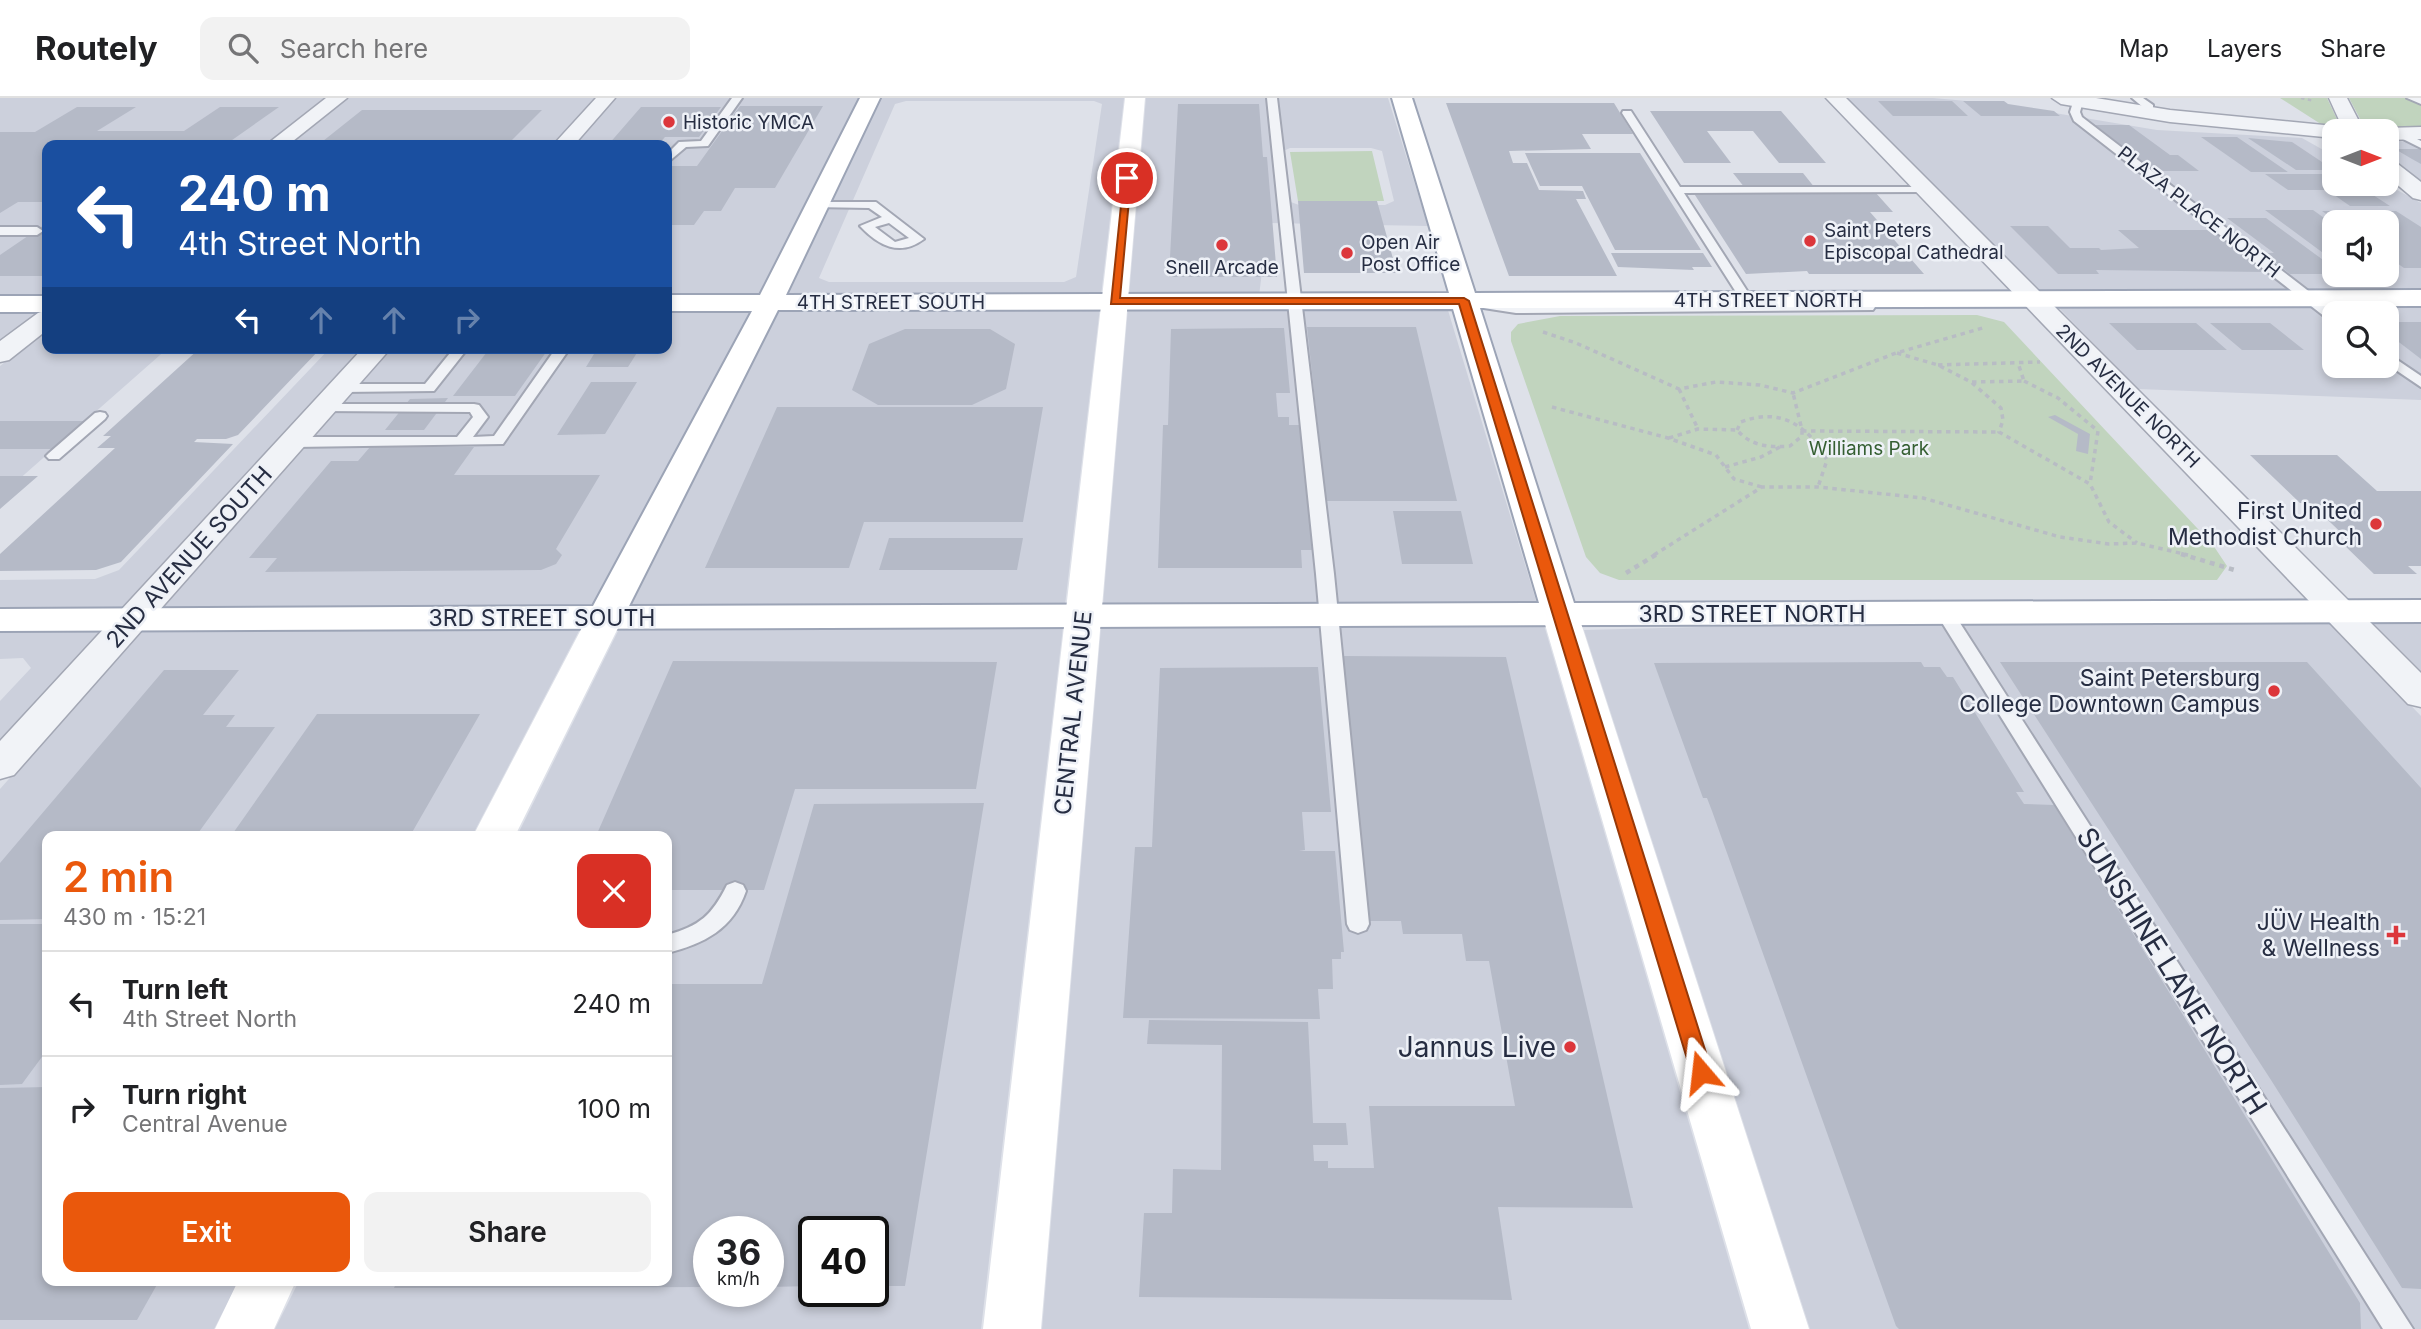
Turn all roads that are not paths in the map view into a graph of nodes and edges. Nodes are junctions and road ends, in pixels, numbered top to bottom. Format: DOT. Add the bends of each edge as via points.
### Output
graph roads {
  1 [pos="338,98"];
  2 [pos="606,98"];
  3 [pos="737,98"];
  4 [pos="870,98"];
  5 [pos="1135,98"];
  6 [pos="1272,98"];
  7 [pos="1402,98"];
  8 [pos="1835,98"];
  9 [pos="2338,98"];
  10 [pos="2412,98"];
  11 [pos="2069,99"];
  12 [pos="2421,101"];
  13 [pos="2143,105"];
  14 [pos="1628,113"];
  15 [pos="2348,119"];
  16 [pos="2298,130"];
  17 [pos="2322,131"];
  18 [pos="2403,134"];
  19 [pos="282,140"];
  20 [pos="568,140"];
  21 [pos="2322,143"];
  22 [pos="2421,145"];
  23 [pos="672,155"];
  24 [pos="2399,175"];
  25 [pos="2399,183"];
  26 [pos="1925,189"];
  27 [pos="1677,190"];
  28 [pos="2421,194"];
  29 [pos="817,205"];
  30 [pos="892,218"];
  31 [pos="37,230"];
  32 [pos="0,231"];
  33 [pos="2311,298"];
  34 [pos="2421,298"];
  35 [pos="1747,300"];
  36 [pos="2034,300"];
  37 [pos="1295,301"];
  38 [pos="1464,301"];
  39 [pos="1115,302"];
  40 [pos="672,303"];
  41 [pos="769,303"];
  42 [pos="0,304"];
  43 [pos="42,304"];
  44 [pos="2322,307"];
  45 [pos="42,322"];
  46 [pos="0,354"];
  47 [pos="373,354"];
  48 [pos="456,354"];
  49 [pos="559,354"];
  50 [pos="2399,366"];
  51 [pos="2421,383"];
  52 [pos="333,398"];
  53 [pos="100,416"];
  54 [pos="461,441"];
  55 [pos="294,442"];
  56 [pos="54,456"];
  57 [pos="2338,611"];
  58 [pos="2421,611"];
  59 [pos="1945,613"];
  60 [pos="1560,614"];
  61 [pos="1329,615"];
  62 [pos="1083,616"];
  63 [pos="605,618"];
  64 [pos="0,620"];
  65 [pos="132,620"];
  66 [pos="2421,695"];
  67 [pos="0,765"];
  68 [pos="497,831"];
  69 [pos="735,891"];
  70 [pos="1358,924"];
  71 [pos="672,943"];
  72 [pos="266,1286"];
  73 [pos="244,1329"];
  74 [pos="1012,1329"];
  75 [pos="1780,1329"];
  76 [pos="2399,1329"];
  1 -- 19 [label="street"];
  2 -- 20 [label="street"];
  3 -- 23 [label="lane" via="704,144 682,144"];
  4 -- 29 [label="main road"];
  5 -- 39 [label="main road, CENTRAL AVENUE"];
  6 -- 37 [label="lane"];
  7 -- 38 [label="main road"];
  8 -- 26 [label="street, 2ND AVENUE NORTH"];
  9 -- 15 [label="street"];
  10 -- 12 [label="lane"];
  11 -- 13 [label="street"];
  11 -- 33 [label="lane, PLAZA PLACE NORTH" via="2078,119"];
  13 -- 16 [label="street"];
  14 -- 27 [label="lane"];
  16 -- 17 [label="street"];
  16 -- 21 [label="street"];
  18 -- 22 [label="lane"];
  24 -- 28 [label="street"];
  25 -- 28 [label="street"];
  26 -- 27 [label="lane"];
  26 -- 36 [label="street, 2ND AVENUE NORTH"];
  27 -- 35 [label="lane"];
  29 -- 30 [label="lane" via="872,204"];
  29 -- 41 [label="main road"];
  31 -- 32 [label="lane"];
  33 -- 34 [label="main road, 4TH STREET NORTH"];
  33 -- 36 [label="main road, 4TH STREET NORTH"];
  33 -- 44 [label="lane, PLAZA PLACE NORTH"];
  35 -- 36 [label="main road, 4TH STREET NORTH"];
  35 -- 38 [label="main road, 4TH STREET NORTH"];
  36 -- 38 [label="lane" via="1992,306 1530,309"];
  36 -- 57 [label="street, 2ND AVENUE NORTH"];
  37 -- 38 [label="main road, 4TH STREET NORTH"];
  37 -- 39 [label="main road, 4TH STREET NORTH"];
  37 -- 61 [label="lane"];
  38 -- 60 [label="main road"];
  39 -- 41 [label="main road, 4TH STREET SOUTH"];
  39 -- 62 [label="main road, CENTRAL AVENUE"];
  40 -- 41 [label="main road, 4TH STREET SOUTH"];
  41 -- 63 [label="main road"];
  42 -- 43 [label="main road"];
  45 -- 46 [label="street"];
  47 -- 52 [label="street, 2ND AVENUE SOUTH"];
  48 -- 52 [label="lane" via="429,388"];
  49 -- 54 [label="lane" via="498,441"];
  50 -- 51 [label="lane"];
  52 -- 54 [label="lane" via="474,408 481,417"];
  52 -- 55 [label="street, 2ND AVENUE SOUTH"];
  53 -- 56 [label="lane"];
  54 -- 55 [label="lane"];
  55 -- 65 [label="street, 2ND AVENUE SOUTH"];
  57 -- 58 [label="main road, 3RD STREET NORTH"];
  57 -- 59 [label="main road, 3RD STREET NORTH"];
  57 -- 66 [label="street, 2ND AVENUE NORTH"];
  59 -- 60 [label="main road, 3RD STREET NORTH"];
  59 -- 76 [label="lane, SUNSHINE LANE NORTH"];
  60 -- 61 [label="main road, 3RD STREET NORTH"];
  60 -- 75 [label="main road"];
  61 -- 62 [label="main road, 3RD STREET NORTH"];
  61 -- 70 [label="lane"];
  62 -- 63 [label="main road, 3RD STREET SOUTH"];
  62 -- 74 [label="main road, CENTRAL AVENUE"];
  63 -- 65 [label="main road, 3RD STREET SOUTH"];
  63 -- 68 [label="main road"];
  64 -- 65 [label="main road, 3RD STREET SOUTH"];
  65 -- 67 [label="street, 2ND AVENUE SOUTH"];
  69 -- 71 [label="lane" via="723,916 707,929"];
  72 -- 73 [label="main road"];
}
